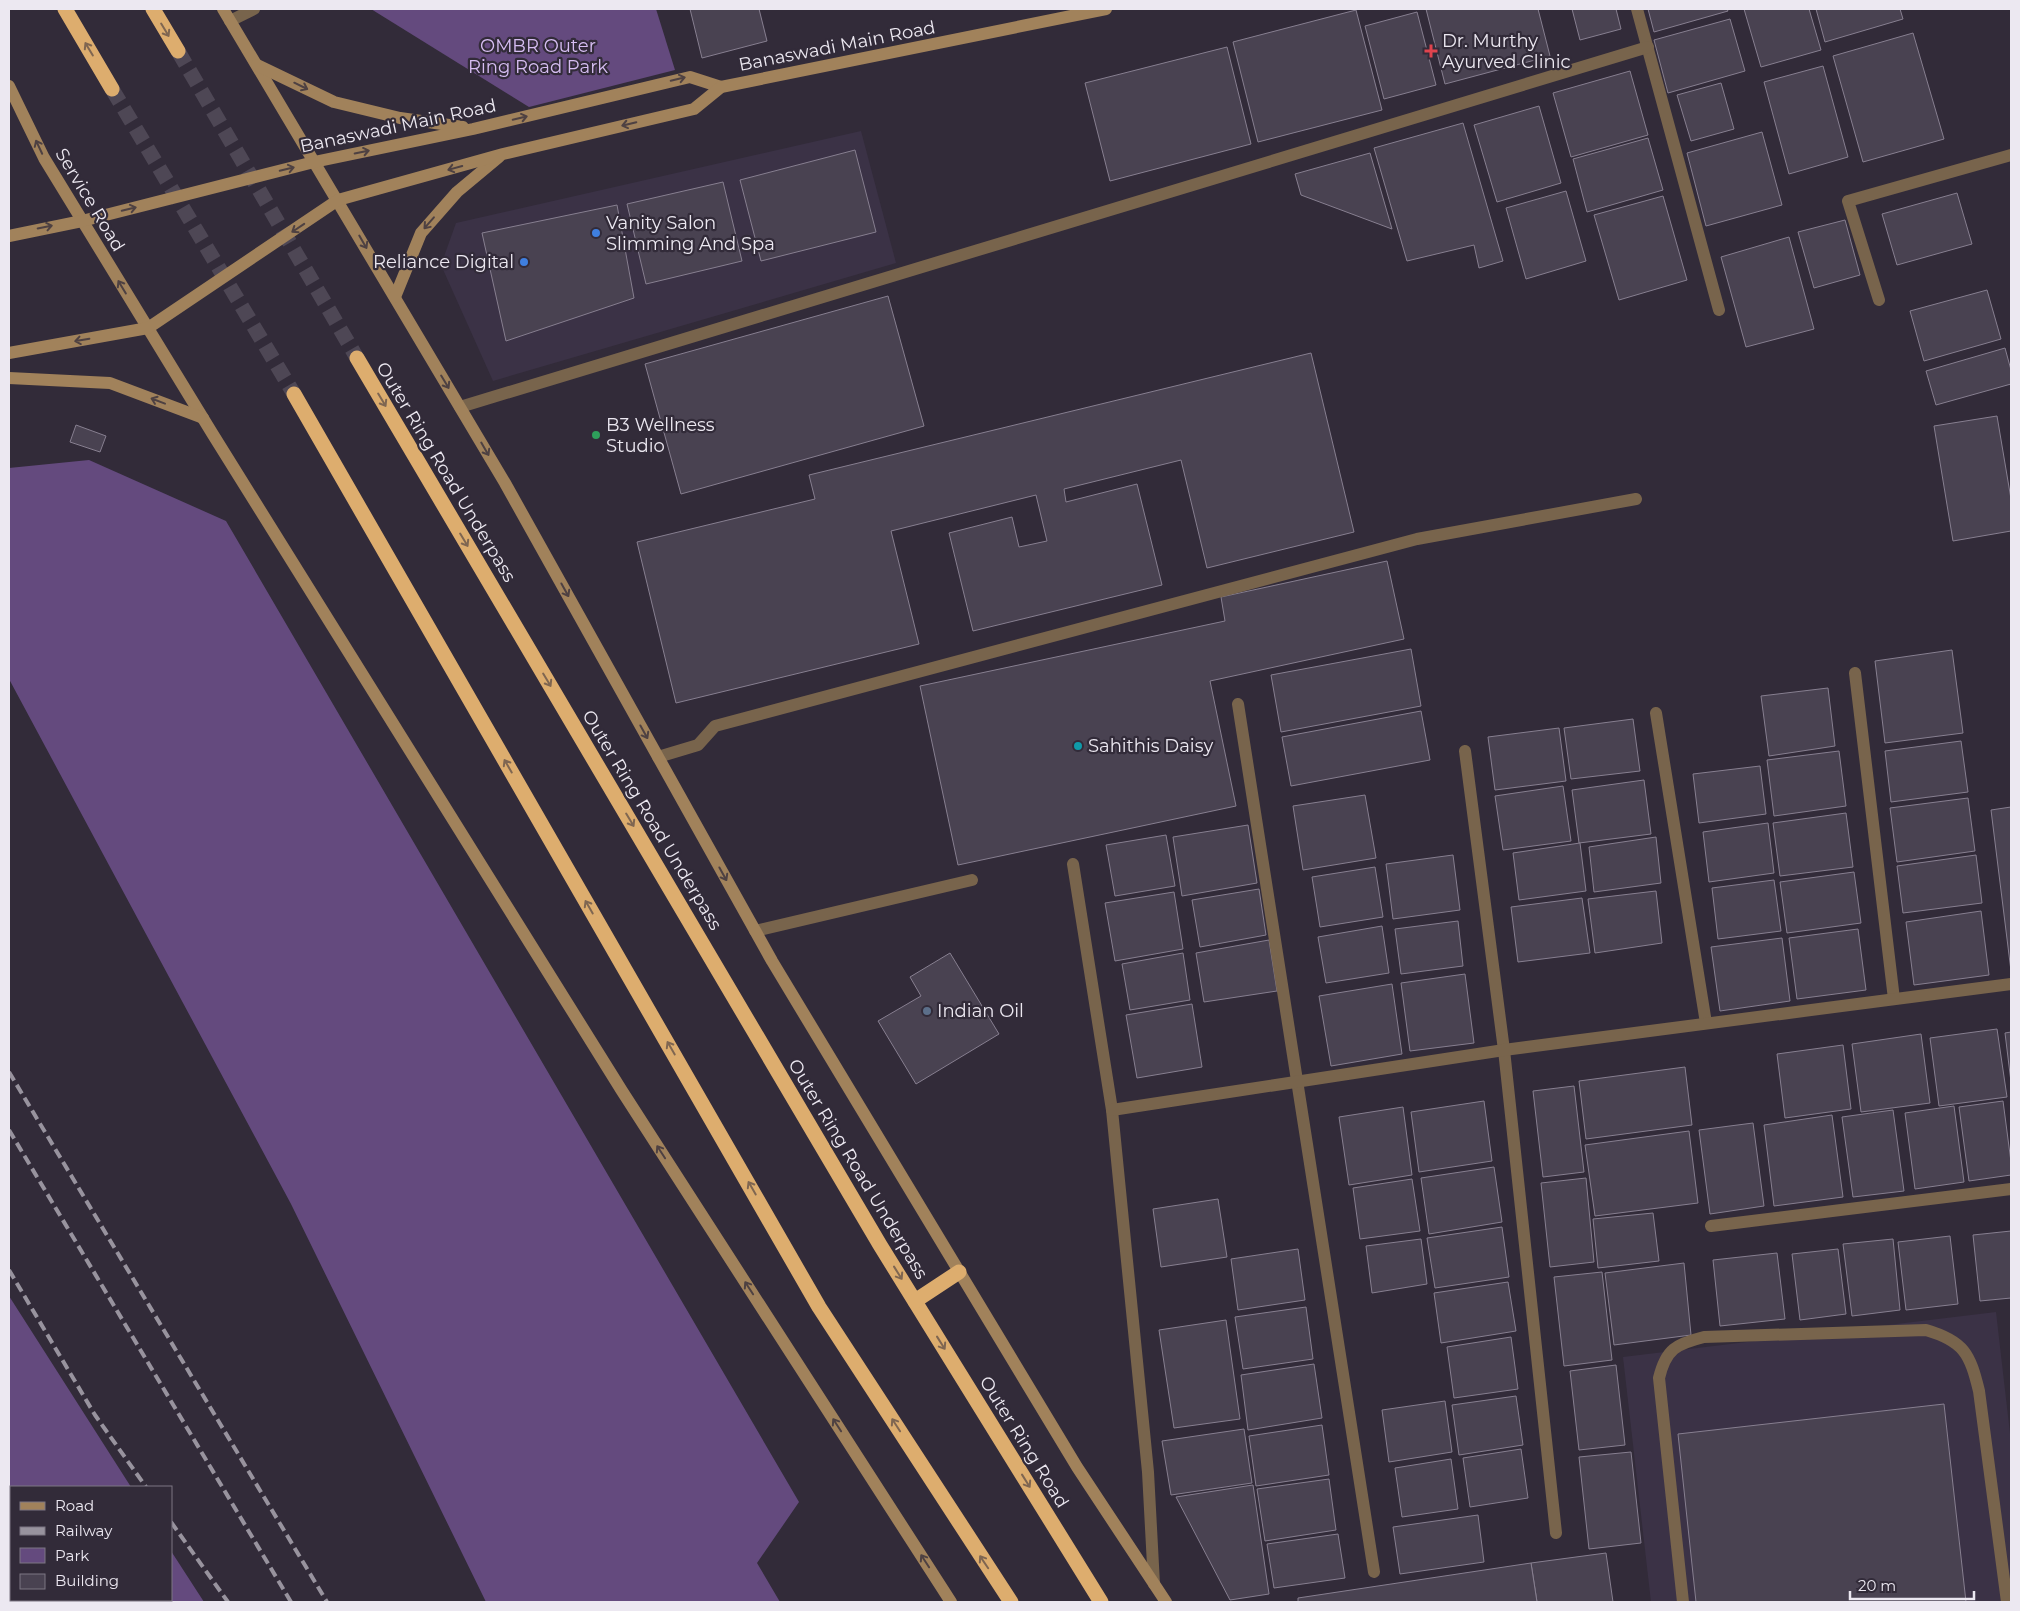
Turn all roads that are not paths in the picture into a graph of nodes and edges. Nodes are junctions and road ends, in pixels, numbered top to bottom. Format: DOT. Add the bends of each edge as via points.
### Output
graph roads {
  1 [pos="65,9"];
  2 [pos="153,9"];
  3 [pos="223,9"];
  4 [pos="254,9"];
  5 [pos="1106,9"];
  6 [pos="1637,9"];
  7 [pos="1090,10"];
  8 [pos="230,21"];
  9 [pos="1648,47"];
  10 [pos="178,51"];
  11 [pos="257,65"];
  12 [pos="9,86"];
  13 [pos="721,87"];
  14 [pos="112,89"];
  15 [pos="472,129"];
  16 [pos="503,154"];
  17 [pos="2011,155"];
  18 [pos="314,162"];
  19 [pos="338,200"];
  20 [pos="82,220"];
  21 [pos="9,236"];
  22 [pos="395,296"];
  23 [pos="1880,300"];
  24 [pos="1719,310"];
  25 [pos="148,328"];
  26 [pos="9,353"];
  27 [pos="357,358"];
  28 [pos="9,378"];
  29 [pos="294,394"];
  30 [pos="460,407"];
  31 [pos="203,418"];
  32 [pos="1636,499"];
  33 [pos="1855,673"];
  34 [pos="1238,704"];
  35 [pos="1656,713"];
  36 [pos="1466,750"];
  37 [pos="658,757"];
  38 [pos="1073,864"];
  39 [pos="972,880"];
  40 [pos="755,931"];
  41 [pos="2011,984"];
  42 [pos="1894,999"];
  43 [pos="1706,1023"];
  44 [pos="1504,1050"];
  45 [pos="1297,1082"];
  46 [pos="1112,1110"];
  47 [pos="2011,1189"];
  48 [pos="1711,1226"];
  49 [pos="959,1272"];
  50 [pos="915,1301"];
  51 [pos="1556,1533"];
  52 [pos="1374,1572"];
  53 [pos="1154,1584"];
  54 [pos="951,1602"];
  55 [pos="1011,1602"];
  56 [pos="1101,1602"];
  57 [pos="1166,1602"];
  58 [pos="1683,1602"];
  59 [pos="2007,1602"];
  14 -- 1 [label="highway, one-way"];
  2 -- 10 [label="highway, one-way"];
  3 -- 8 [label="street"];
  4 -- 8 [label="street"];
  5 -- 7 [label="street, Banaswadi Main Road"];
  6 -- 9 [label="street"];
  7 -- 13 [label="street, Banaswadi Main Road"];
  8 -- 11 [label="street"];
  9 -- 24 [label="street"];
  9 -- 30 [label="street"];
  11 -- 15 [label="street, one-way" via="334,102 400,118"];
  11 -- 18 [label="street"];
  20 -- 12 [label="street, Service Road, one-way" via="44,158"];
  15 -- 13 [label="street, Banaswadi Main Road, one-way" via="690,76"];
  13 -- 16 [label="street, Banaswadi Main Road, one-way" via="694,109"];
  18 -- 15 [label="street, Banaswadi Main Road, one-way"];
  16 -- 19 [label="street, Banaswadi Main Road, one-way"];
  16 -- 22 [label="street, one-way" via="457,192 421,233"];
  17 -- 23 [label="street" via="1848,201"];
  18 -- 19 [label="street"];
  20 -- 18 [label="street, Banaswadi Main Road, one-way"];
  19 -- 22 [label="street, one-way"];
  19 -- 25 [label="street, Banaswadi Main Road, one-way"];
  21 -- 20 [label="street, Banaswadi Main Road, one-way"];
  25 -- 20 [label="street, Service Road, one-way"];
  22 -- 30 [label="street, one-way"];
  25 -- 26 [label="street, one-way"];
  25 -- 31 [label="street, Service Road"];
  27 -- 50 [label="highway, Outer Ring Road Underpass, one-way"];
  31 -- 28 [label="street, one-way" via="110,383"];
  55 -- 29 [label="highway, one-way" via="819,1307"];
  30 -- 37 [label="street, one-way"];
  54 -- 31 [label="street, Service Road, one-way" via="616,1082"];
  32 -- 37 [label="street" via="1408,542 715,726 698,745"];
  33 -- 42 [label="street"];
  34 -- 45 [label="street"];
  35 -- 43 [label="street"];
  36 -- 44 [label="street"];
  37 -- 40 [label="street, one-way"];
  38 -- 46 [label="street"];
  39 -- 40 [label="street"];
  40 -- 49 [label="street"];
  41 -- 42 [label="street"];
  42 -- 43 [label="street"];
  43 -- 44 [label="street"];
  44 -- 45 [label="street"];
  44 -- 51 [label="street"];
  45 -- 46 [label="street"];
  45 -- 52 [label="street"];
  46 -- 53 [label="street" via="1148,1472"];
  47 -- 48 [label="street"];
  49 -- 50 [label="highway"];
  49 -- 53 [label="street" via="1077,1467"];
  50 -- 56 [label="highway, Outer Ring Road, one-way"];
  53 -- 57 [label="street"];
  58 -- 59 [label="street" via="1659,1378 1663,1362 1671,1351 1687,1341 1704,1337 1926,1330 1947,1336 1962,1349 1974,1369 1980,1391"];
}
